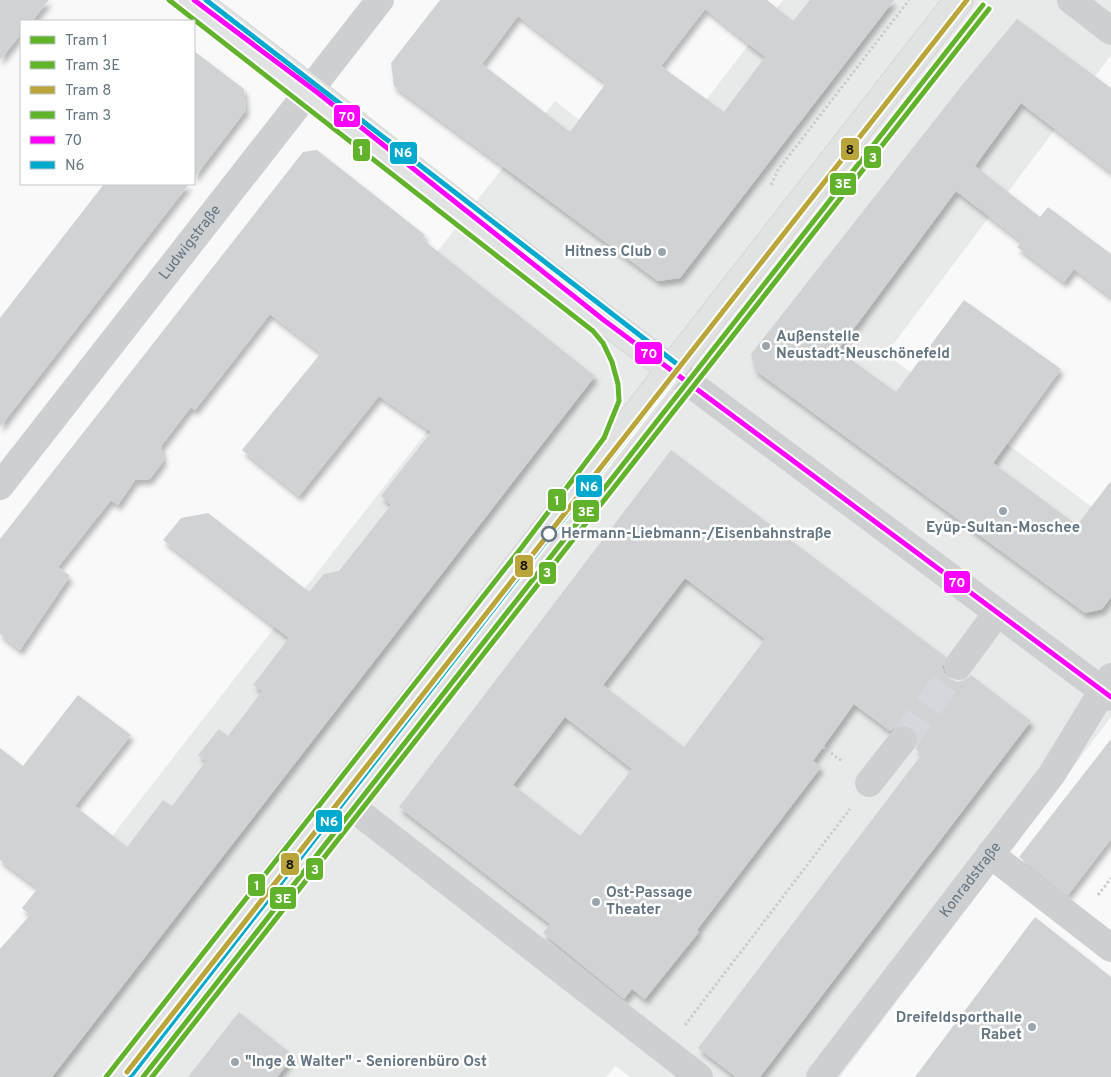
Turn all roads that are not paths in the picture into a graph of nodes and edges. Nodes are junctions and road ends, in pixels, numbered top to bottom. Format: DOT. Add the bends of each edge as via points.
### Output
graph roads {
  1 [pos="194,0"];
  2 [pos="380,0"];
  3 [pos="959,0"];
  4 [pos="1071,0"];
  5 [pos="1111,31"];
  6 [pos="311,89"];
  7 [pos="672,370"];
  8 [pos="0,486"];
  9 [pos="997,613"];
  10 [pos="958,666"];
  11 [pos="1108,688"];
  12 [pos="903,740"];
  13 [pos="869,783"];
  14 [pos="339,797"];
  15 [pos="990,854"];
  16 [pos="1111,948"];
  17 [pos="120,1077"];
  18 [pos="698,1077"];
  19 [pos="820,1077"];
  1 -- 6 [label="main road"];
  2 -- 6 [label="street, Ludwigstraße"];
  3 -- 7 [label="main road"];
  4 -- 5 [label="street"];
  6 -- 7 [label="main road"];
  6 -- 8 [label="street, Ludwigstraße"];
  7 -- 9 [label="street"];
  7 -- 14 [label="main road"];
  9 -- 10 [label="street"];
  9 -- 11 [label="street"];
  11 -- 15 [label="street, Konradstraße" via="1052,774"];
  12 -- 13 [label="street"];
  14 -- 17 [label="main road"];
  14 -- 18 [label="street"];
  15 -- 16 [label="street"];
  15 -- 19 [label="street, Konradstraße"];
}
